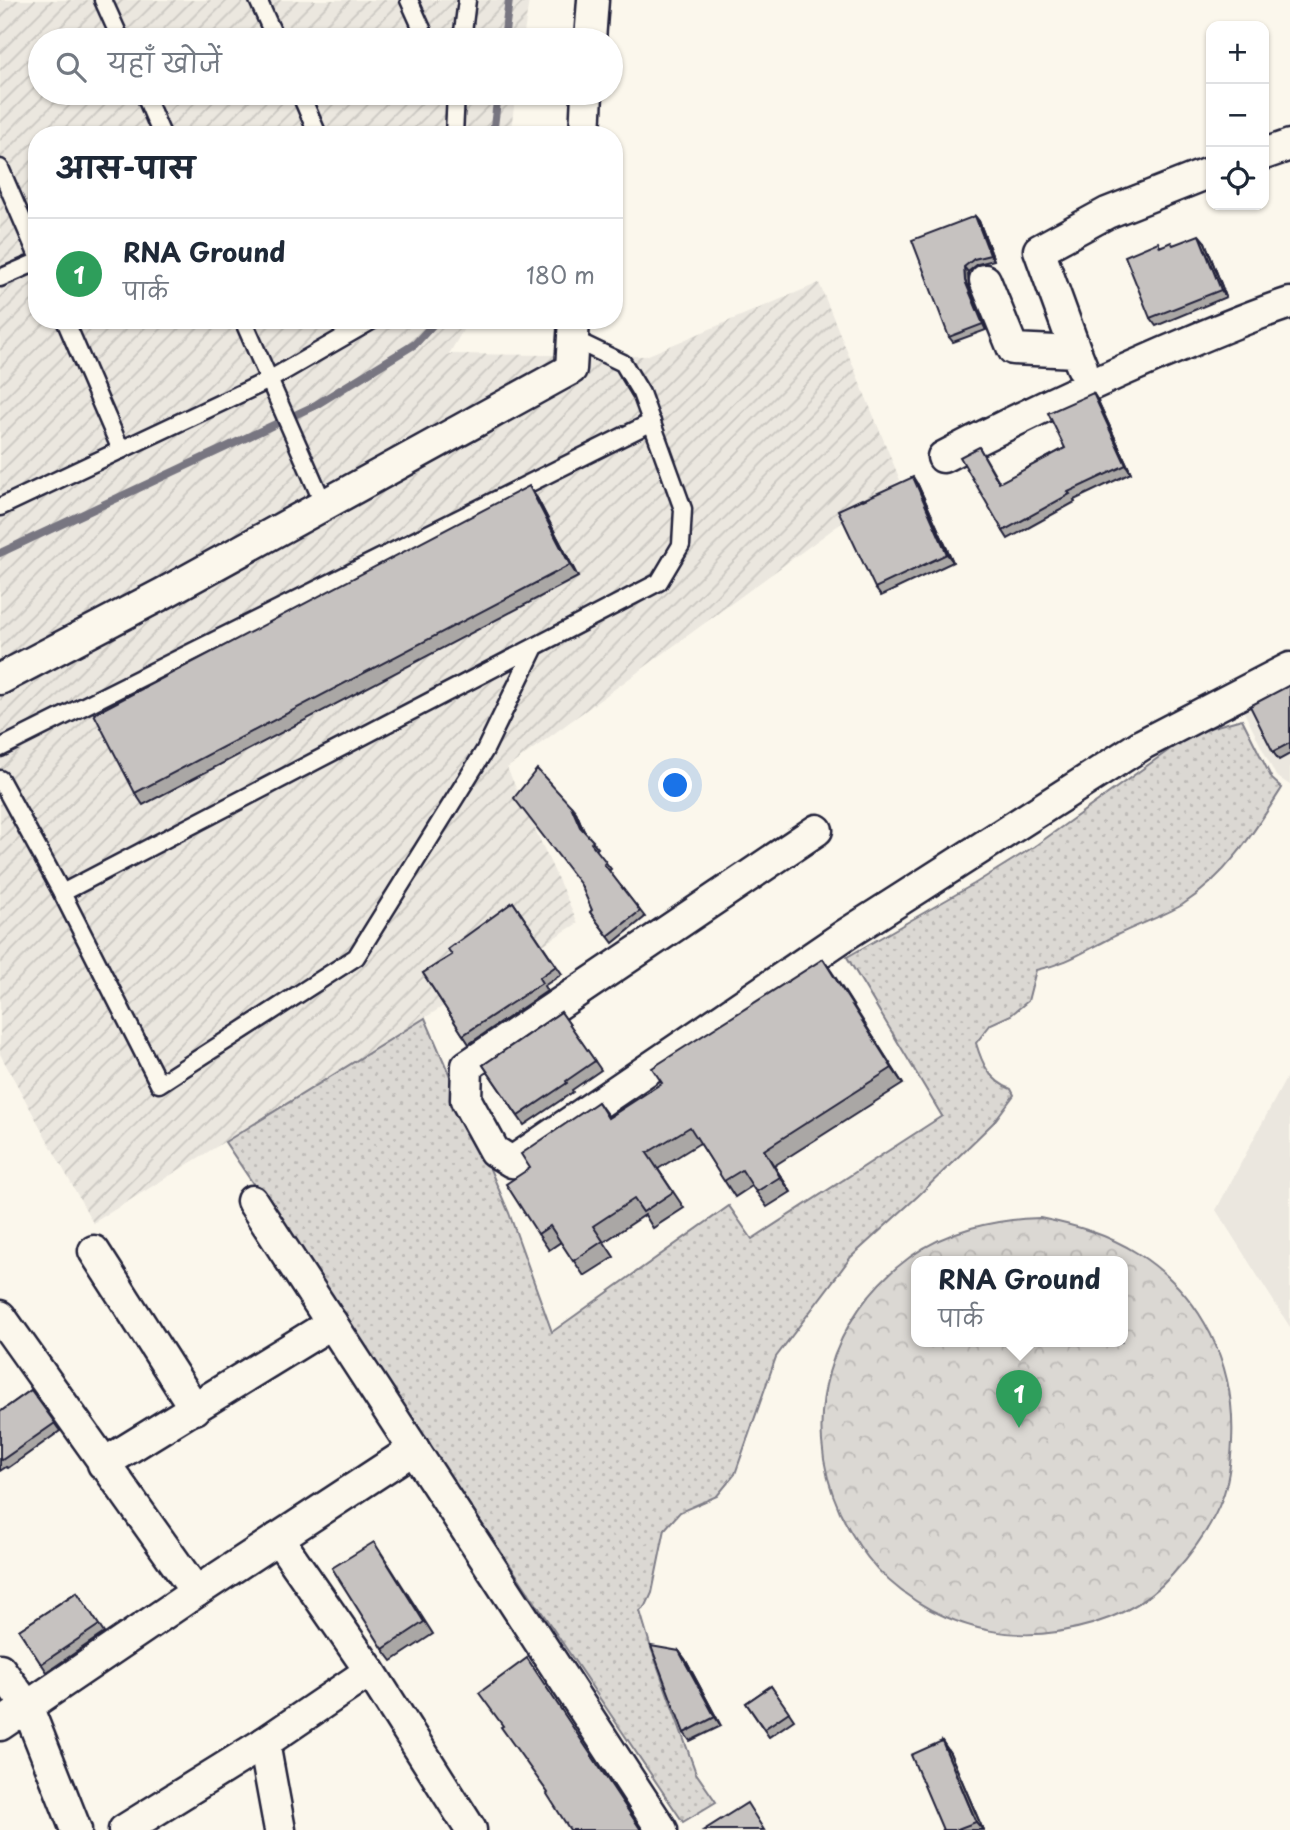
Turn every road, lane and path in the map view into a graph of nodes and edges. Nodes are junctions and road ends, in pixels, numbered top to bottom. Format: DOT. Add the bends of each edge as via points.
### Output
graph roads {
  1 [pos="103,0"];
  2 [pos="258,0"];
  3 [pos="409,0"];
  4 [pos="467,0"];
  5 [pos="593,0"];
  6 [pos="116,28"];
  7 [pos="271,28"];
  8 [pos="422,28"];
  9 [pos="464,28"];
  10 [pos="591,28"];
  11 [pos="149,105"];
  12 [pos="305,105"];
  13 [pos="454,105"];
  14 [pos="586,105"];
  15 [pos="158,126"];
  16 [pos="314,126"];
  17 [pos="454,126"];
  18 [pos="585,126"];
  19 [pos="1290,145"];
  20 [pos="1269,152"];
  21 [pos="0,168"];
  22 [pos="1206,174"];
  23 [pos="28,233"];
  24 [pos="28,266"];
  25 [pos="0,278"];
  26 [pos="985,280"];
  27 [pos="1290,303"];
  28 [pos="69,329"];
  29 [pos="247,329"];
  30 [pos="357,329"];
  31 [pos="573,330"];
  32 [pos="1076,352"];
  33 [pos="269,380"];
  34 [pos="1089,385"];
  35 [pos="652,422"];
  36 [pos="121,450"];
  37 [pos="943,457"];
  38 [pos="324,505"];
  39 [pos="0,507"];
  40 [pos="534,647"];
  41 [pos="1290,668"];
  42 [pos="0,679"];
  43 [pos="0,748"];
  44 [pos="0,779"];
  45 [pos="817,830"];
  46 [pos="62,892"];
  47 [pos="252,1201"];
  48 [pos="94,1251"];
  49 [pos="0,1316"];
  50 [pos="332,1323"];
  51 [pos="195,1409"];
  52 [pos="414,1449"];
  53 [pos="103,1464"];
  54 [pos="278,1538"];
  55 [pos="195,1592"];
  56 [pos="0,1669"];
  57 [pos="370,1671"];
  58 [pos="27,1706"];
  59 [pos="0,1725"];
  60 [pos="264,1744"];
  61 [pos="76,1830"];
  62 [pos="124,1830"];
  63 [pos="280,1830"];
  64 [pos="471,1830"];
  65 [pos="663,1830"];
  1 -- 6 [label="lane"];
  2 -- 7 [label="lane"];
  3 -- 8 [label="lane"];
  4 -- 9 [label="lane"];
  5 -- 10 [label="street"];
  11 -- 15 [label="lane"];
  12 -- 16 [label="lane"];
  13 -- 17 [label="lane"];
  14 -- 18 [label="street"];
  19 -- 20 [label="street"];
  21 -- 23 [label="lane"];
  22 -- 32 [label="street" via="1107,213 1039,250"];
  24 -- 25 [label="lane"];
  26 -- 32 [label="street" via="1013,349"];
  27 -- 34 [label="street"];
  28 -- 36 [label="lane"];
  29 -- 33 [label="lane"];
  30 -- 33 [label="lane"];
  31 -- 35 [label="lane" via="623,363"];
  31 -- 38 [label="street" via="571,369"];
  32 -- 34 [label="street"];
  33 -- 36 [label="lane"];
  33 -- 38 [label="lane"];
  34 -- 37 [label="street"];
  35 -- 40 [label="lane" via="683,509 681,545 659,582"];
  35 -- 43 [label="lane"];
  36 -- 39 [label="lane"];
  38 -- 42 [label="street"];
  40 -- 46 [label="lane"];
  40 -- 46 [label="lane" via="485,750 356,957 159,1084"];
  41 -- 45 [label="street" via="1132,751 845,935 512,1162 494,1151 467,1100 467,1066"];
  44 -- 46 [label="lane"];
  47 -- 50 [label="street"];
  48 -- 51 [label="street"];
  49 -- 53 [label="street"];
  50 -- 51 [label="street"];
  50 -- 52 [label="street"];
  51 -- 53 [label="street"];
  52 -- 54 [label="street"];
  52 -- 65 [label="street"];
  53 -- 55 [label="street"];
  54 -- 55 [label="street"];
  54 -- 57 [label="street"];
  55 -- 58 [label="street"];
  56 -- 58 [label="street"];
  57 -- 60 [label="street"];
  57 -- 64 [label="street"];
  58 -- 59 [label="street"];
  58 -- 61 [label="street"];
  60 -- 62 [label="street"];
  60 -- 63 [label="street"];
}
